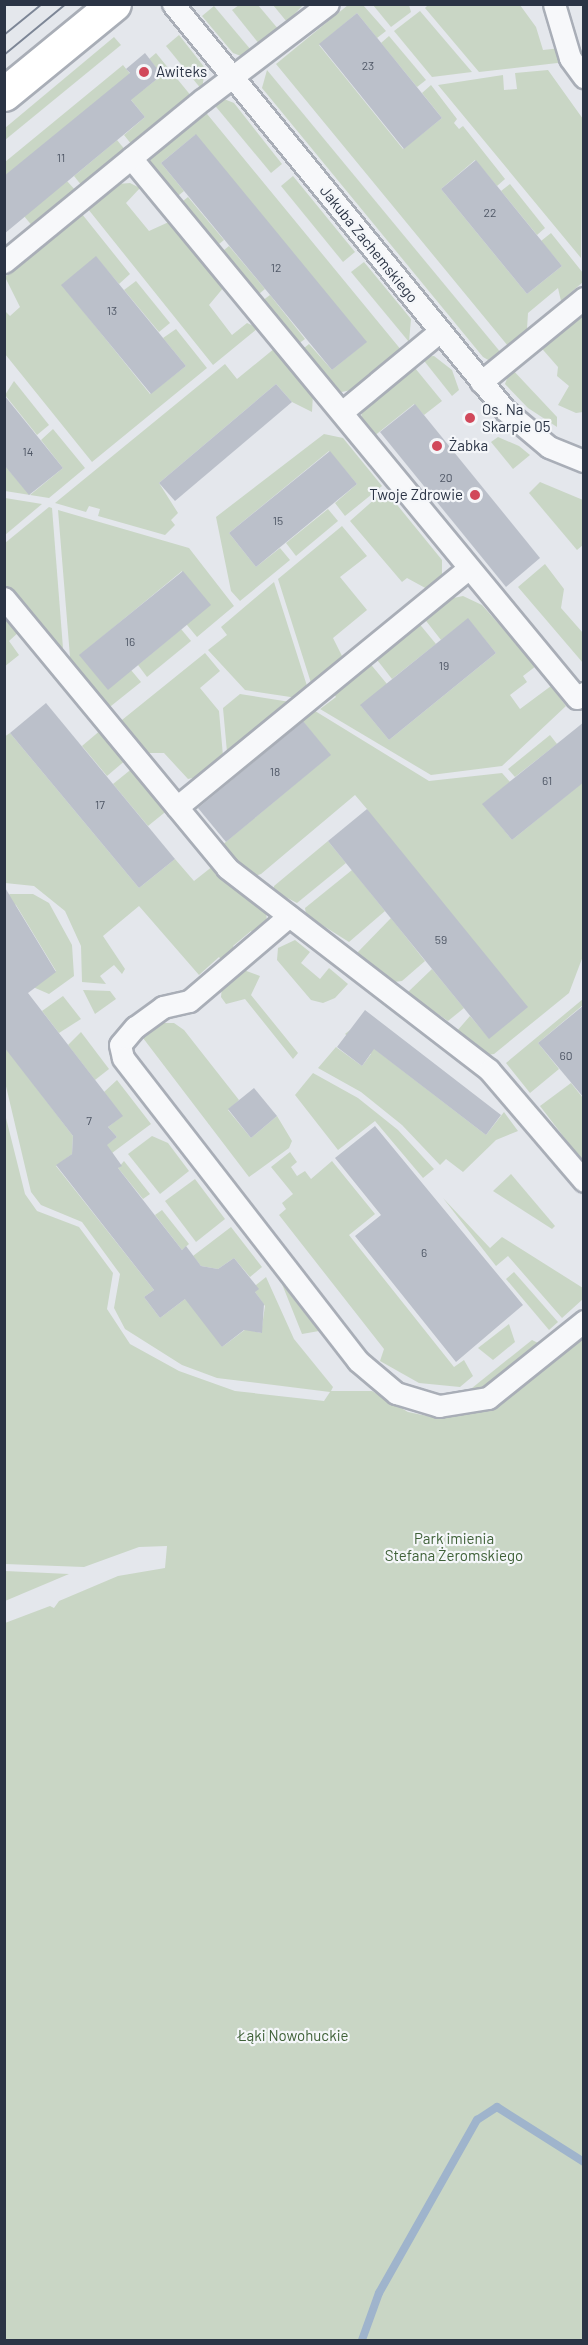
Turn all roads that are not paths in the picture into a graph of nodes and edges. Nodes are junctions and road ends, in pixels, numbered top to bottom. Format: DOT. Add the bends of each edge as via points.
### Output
graph roads {
  1 [pos="114,4"];
  2 [pos="173,4"];
  3 [pos="328,4"];
  4 [pos="554,4"];
  5 [pos="584,77"];
  6 [pos="232,78"];
  7 [pos="4,94"];
  8 [pos="131,158"];
  9 [pos="4,262"];
  10 [pos="584,298"];
  11 [pos="440,331"];
  12 [pos="481,382"];
  13 [pos="342,412"];
  14 [pos="584,461"];
  15 [pos="469,568"];
  16 [pos="4,598"];
  17 [pos="584,693"];
  18 [pos="177,807"];
  19 [pos="289,916"];
  20 [pos="584,1181"];
  21 [pos="584,1321"];
  1 -- 7 [label="main road"];
  2 -- 6 [label="street, Jakuba Zachemskiego"];
  3 -- 6 [label="street"];
  4 -- 5 [label="street" via="570,58"];
  6 -- 8 [label="street"];
  6 -- 11 [label="street, Jakuba Zachemskiego"];
  8 -- 9 [label="street"];
  8 -- 13 [label="street"];
  10 -- 12 [label="street"];
  11 -- 12 [label="street, Jakuba Zachemskiego"];
  11 -- 13 [label="street"];
  12 -- 14 [label="street, Jakuba Zachemskiego" via="527,431 549,447"];
  13 -- 15 [label="street"];
  15 -- 17 [label="street" via="577,698"];
  15 -- 18 [label="street"];
  16 -- 18 [label="street"];
  18 -- 19 [label="street" via="227,868"];
  19 -- 20 [label="street" via="495,1075"];
  19 -- 21 [label="street" via="198,994 163,1007 135,1027 120,1045 123,1058 376,1379 396,1394 424,1404 476,1402 499,1391"];
}
